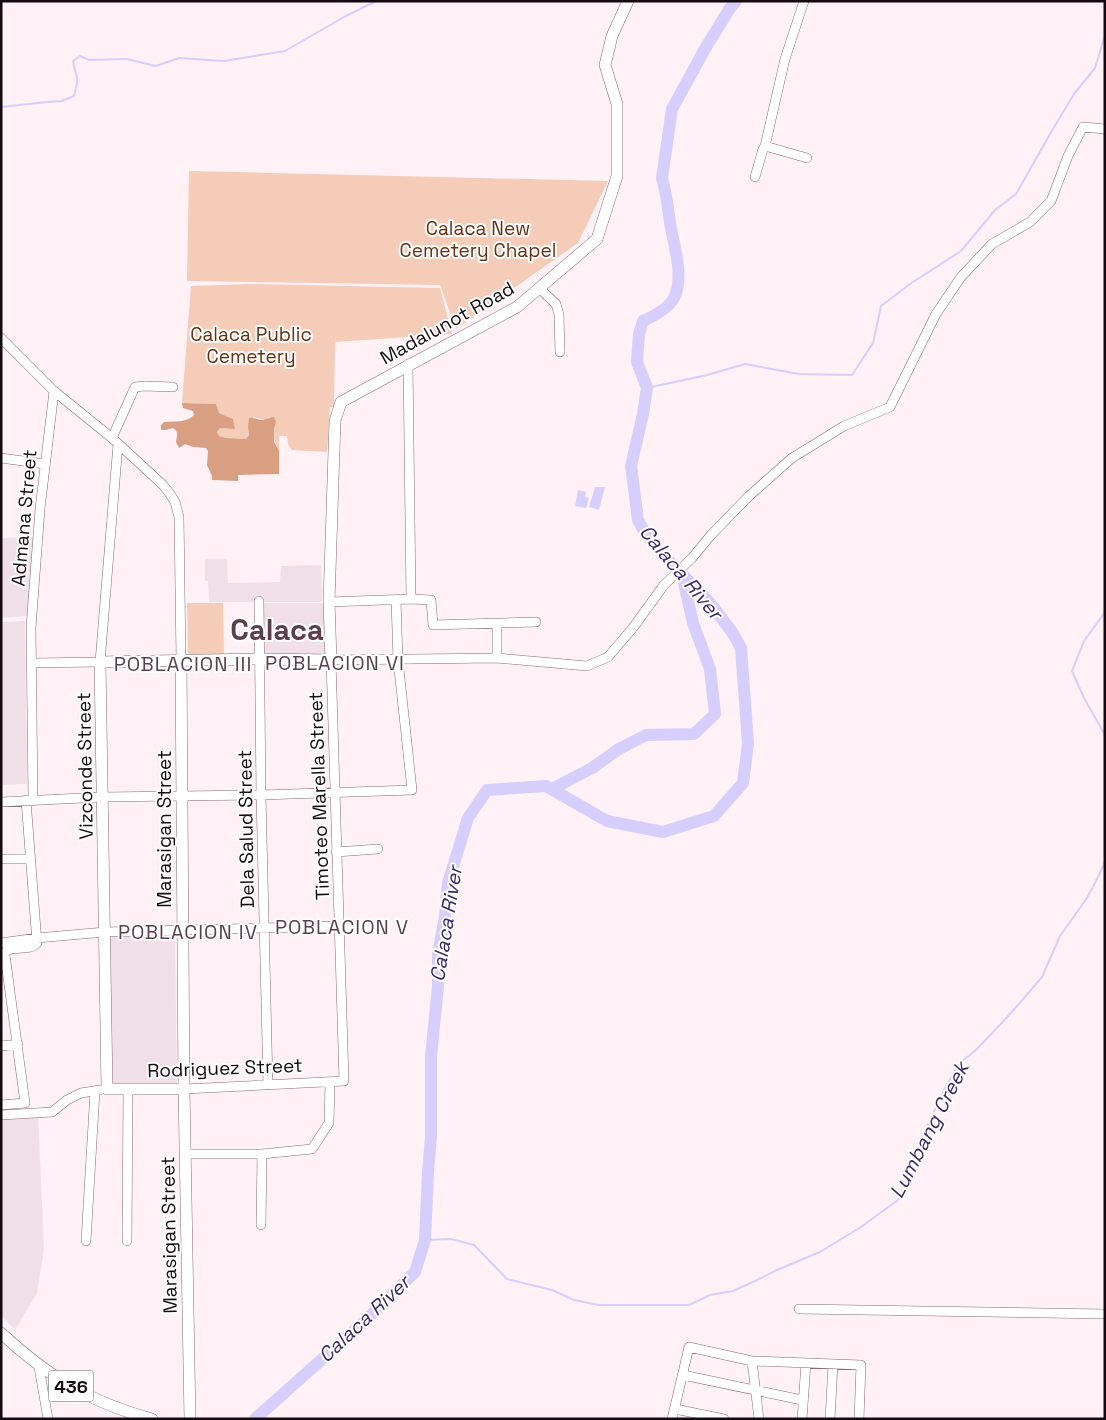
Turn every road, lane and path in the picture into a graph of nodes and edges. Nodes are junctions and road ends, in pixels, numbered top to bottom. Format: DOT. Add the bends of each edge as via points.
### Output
graph roads {
  1 [pos="634,1"];
  2 [pos="804,1"];
  3 [pos="628,2"];
  4 [pos="1105,128"];
  5 [pos="765,146"];
  6 [pos="807,158"];
  7 [pos="754,177"];
  8 [pos="539,288"];
  9 [pos="1,338"];
  10 [pos="560,352"];
  11 [pos="408,364"];
  12 [pos="173,387"];
  13 [pos="54,391"];
  14 [pos="115,441"];
  15 [pos="1,458"];
  16 [pos="45,464"];
  17 [pos="411,599"];
  18 [pos="396,600"];
  19 [pos="259,601"];
  20 [pos="329,602"];
  21 [pos="536,622"];
  22 [pos="496,624"];
  23 [pos="497,658"];
  24 [pos="260,659"];
  25 [pos="181,660"];
  26 [pos="330,660"];
  27 [pos="398,660"];
  28 [pos="100,662"];
  29 [pos="32,663"];
  30 [pos="335,793"];
  31 [pos="182,796"];
  32 [pos="261,796"];
  33 [pos="103,797"];
  34 [pos="30,800"];
  35 [pos="1,802"];
  36 [pos="378,849"];
  37 [pos="336,852"];
  38 [pos="30,858"];
  39 [pos="1,859"];
  40 [pos="339,926"];
  41 [pos="264,927"];
  42 [pos="182,931"];
  43 [pos="105,932"];
  44 [pos="36,938"];
  45 [pos="1,943"];
  46 [pos="18,1044"];
  47 [pos="1,1046"];
  48 [pos="330,1082"];
  49 [pos="344,1082"];
  50 [pos="268,1085"];
  51 [pos="128,1088"];
  52 [pos="107,1089"];
  53 [pos="184,1089"];
  54 [pos="95,1091"];
  55 [pos="1,1105"];
  56 [pos="1,1115"];
  57 [pos="185,1154"];
  58 [pos="262,1154"];
  59 [pos="261,1225"];
  60 [pos="86,1241"];
  61 [pos="127,1241"];
  62 [pos="799,1309"];
  63 [pos="1105,1314"];
  64 [pos="1,1333"];
  65 [pos="752,1361"];
  66 [pos="806,1363"];
  67 [pos="833,1364"];
  68 [pos="39,1366"];
  69 [pos="683,1375"];
  70 [pos="755,1390"];
  71 [pos="802,1400"];
  72 [pos="675,1409"];
  73 [pos="48,1419"];
  74 [pos="152,1419"];
  75 [pos="190,1419"];
  76 [pos="672,1419"];
  77 [pos="724,1419"];
  78 [pos="759,1419"];
  79 [pos="802,1419"];
  80 [pos="830,1419"];
  81 [pos="859,1419"];
  1 -- 3 [label="street"];
  2 -- 5 [label="street" via="785,58"];
  3 -- 8 [label="main road, Madalunot Road" via="612,36 605,65 617,104 617,176 600,231 597,240"];
  4 -- 23 [label="street" via="1083,127 1051,201 1030,222 992,244 961,277 936,314 890,407 844,426 792,458 749,496 664,586 608,657 587,666"];
  5 -- 6 [label="street"];
  5 -- 7 [label="street"];
  8 -- 10 [label="street" via="556,304"];
  8 -- 11 [label="main road, Madalunot Road" via="517,307"];
  9 -- 13 [label="street, Marasigan Street"];
  11 -- 17 [label="street"];
  11 -- 20 [label="main road, Madalunot Road" via="341,402 334,421"];
  12 -- 14 [label="street, Vizconde Street" via="135,387"];
  13 -- 14 [label="street, Marasigan Street"];
  13 -- 16 [label="street, Admana Street"];
  14 -- 25 [label="street, Marasigan Street" via="163,485 177,507"];
  14 -- 28 [label="street, Vizconde Street"];
  15 -- 16 [label="street"];
  16 -- 29 [label="street, Admana Street" via="31,627"];
  17 -- 18 [label="street"];
  17 -- 22 [label="street" via="431,600 432,625"];
  18 -- 20 [label="street"];
  18 -- 27 [label="street"];
  19 -- 24 [label="street, Dela Salud Street"];
  20 -- 26 [label="main road, Madalunot Road"];
  21 -- 22 [label="street"];
  22 -- 23 [label="street"];
  23 -- 27 [label="street"];
  24 -- 25 [label="main road"];
  24 -- 26 [label="main road"];
  24 -- 32 [label="street, Dela Salud Street"];
  25 -- 28 [label="main road"];
  25 -- 31 [label="main road, Marasigan Street"];
  26 -- 27 [label="street"];
  26 -- 30 [label="street, Timoteo Marella Street"];
  27 -- 30 [label="street" via="412,790"];
  28 -- 29 [label="street"];
  28 -- 33 [label="main road, Vizconde Street"];
  29 -- 34 [label="street, Admana Street"];
  30 -- 32 [label="street"];
  30 -- 37 [label="street, Timoteo Marella Street"];
  31 -- 32 [label="street"];
  31 -- 33 [label="street"];
  31 -- 42 [label="main road, Marasigan Street"];
  32 -- 41 [label="street, Dela Salud Street"];
  33 -- 34 [label="street"];
  33 -- 43 [label="main road, Vizconde Street"];
  34 -- 35 [label="street"];
  34 -- 38 [label="street, Admana Street"];
  36 -- 37 [label="street"];
  37 -- 40 [label="street, Timoteo Marella Street"];
  38 -- 39 [label="street"];
  38 -- 44 [label="street, Admana Street"];
  40 -- 41 [label="street"];
  40 -- 49 [label="street, Timoteo Marella Street"];
  41 -- 42 [label="street"];
  41 -- 50 [label="street, Dela Salud Street"];
  42 -- 43 [label="street"];
  42 -- 53 [label="main road, Marasigan Street"];
  43 -- 44 [label="street"];
  43 -- 52 [label="main road, Vizconde Street"];
  44 -- 45 [label="street"];
  44 -- 46 [label="street" via="35,946 6,952"];
  46 -- 47 [label="street"];
  46 -- 55 [label="street" via="25,1103"];
  48 -- 49 [label="street, Rodriguez Street"];
  48 -- 50 [label="street, Rodriguez Street"];
  48 -- 58 [label="street" via="329,1123 312,1149"];
  50 -- 53 [label="street, Rodriguez Street"];
  51 -- 52 [label="main road, Rodriguez Street"];
  51 -- 53 [label="main road, Rodriguez Street"];
  51 -- 61 [label="street"];
  52 -- 54 [label="street"];
  53 -- 57 [label="main road, Marasigan Street"];
  54 -- 56 [label="street" via="81,1093 52,1112"];
  54 -- 60 [label="street"];
  57 -- 58 [label="street"];
  57 -- 75 [label="main road, Marasigan Street"];
  58 -- 59 [label="street"];
  62 -- 63 [label="street"];
  64 -- 68 [label="main road, 436"];
  65 -- 66 [label="street"];
  65 -- 69 [label="street" via="689,1347"];
  65 -- 70 [label="street"];
  66 -- 67 [label="street"];
  66 -- 71 [label="street"];
  67 -- 80 [label="street"];
  67 -- 81 [label="street" via="861,1365"];
  68 -- 73 [label="street"];
  68 -- 74 [label="main road, 436" via="99,1401"];
  69 -- 70 [label="street"];
  69 -- 72 [label="street"];
  70 -- 71 [label="street"];
  70 -- 78 [label="street"];
  71 -- 79 [label="street"];
  72 -- 76 [label="street"];
  72 -- 77 [label="street"];
}
